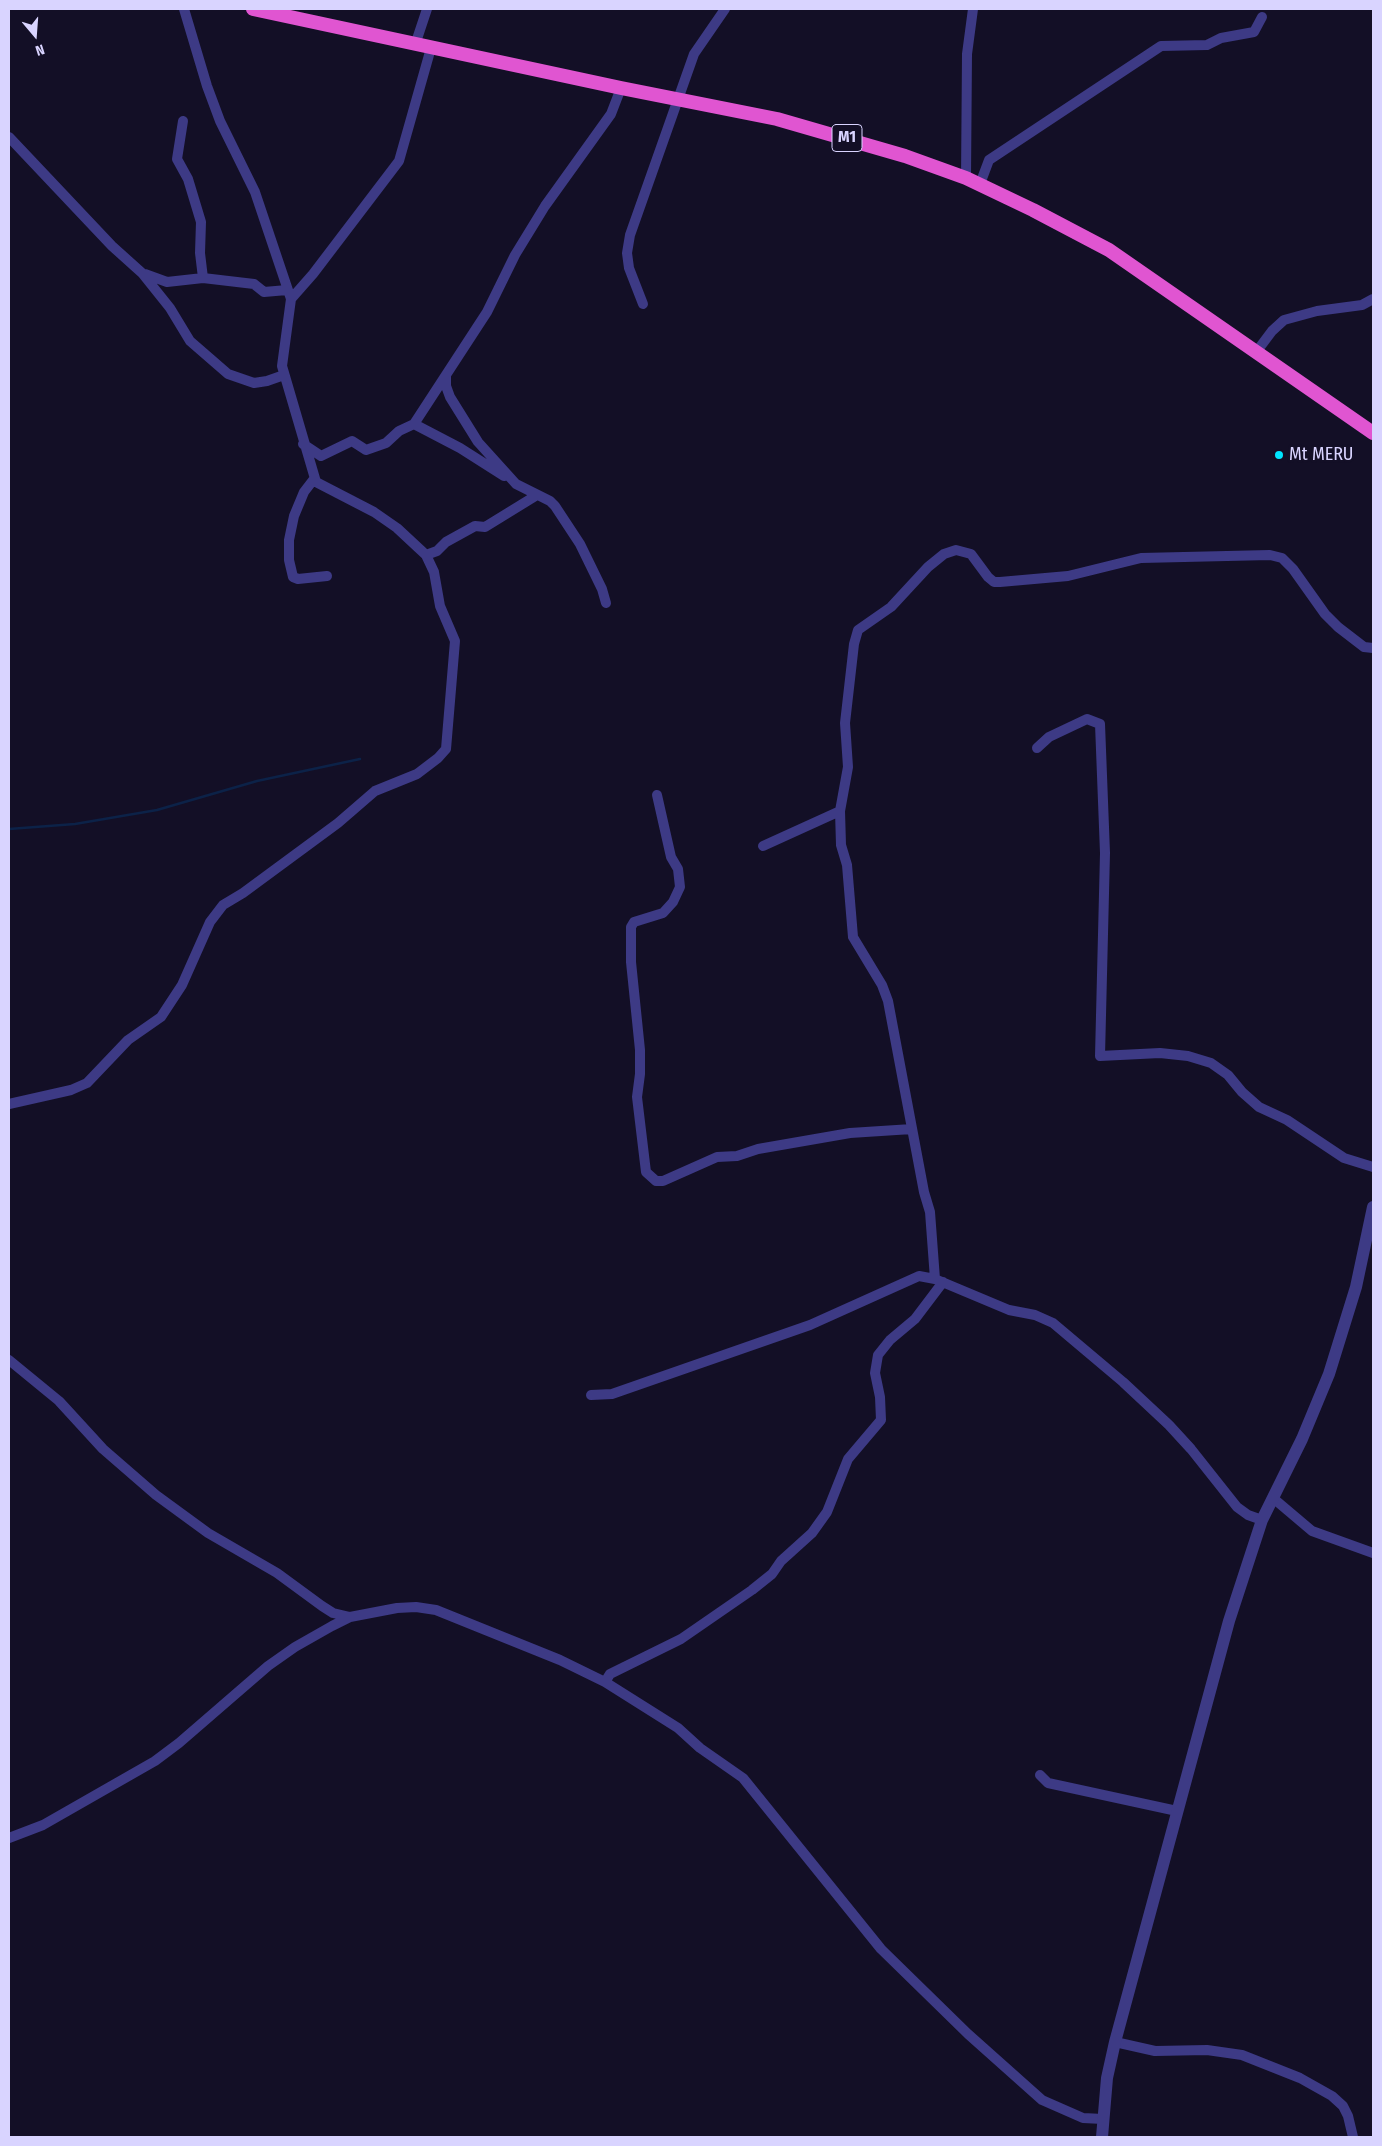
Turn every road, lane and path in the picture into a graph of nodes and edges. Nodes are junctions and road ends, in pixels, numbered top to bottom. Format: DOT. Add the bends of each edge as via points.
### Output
graph roads {
  1 [pos="184,9"];
  2 [pos="253,9"];
  3 [pos="428,9"];
  4 [pos="725,9"];
  5 [pos="973,9"];
  6 [pos="1262,17"];
  7 [pos="416,45"];
  8 [pos="431,48"];
  9 [pos="621,88"];
  10 [pos="676,99"];
  11 [pos="182,121"];
  12 [pos="9,137"];
  13 [pos="966,178"];
  14 [pos="980,184"];
  15 [pos="142,273"];
  16 [pos="203,278"];
  17 [pos="289,295"];
  18 [pos="1373,299"];
  19 [pos="643,304"];
  20 [pos="1257,352"];
  21 [pos="446,374"];
  22 [pos="284,375"];
  23 [pos="414,424"];
  24 [pos="1373,433"];
  25 [pos="303,444"];
  26 [pos="314,479"];
  27 [pos="516,484"];
  28 [pos="537,495"];
  29 [pos="426,555"];
  30 [pos="327,576"];
  31 [pos="606,603"];
  32 [pos="1373,648"];
  33 [pos="1037,748"];
  34 [pos="657,794"];
  35 [pos="840,811"];
  36 [pos="763,846"];
  37 [pos="9,1104"];
  38 [pos="912,1129"];
  39 [pos="1373,1167"];
  40 [pos="1373,1207"];
  41 [pos="939,1281"];
  42 [pos="9,1360"];
  43 [pos="591,1395"];
  44 [pos="1273,1498"];
  45 [pos="1262,1520"];
  46 [pos="1373,1553"];
  47 [pos="350,1617"];
  48 [pos="605,1682"];
  49 [pos="1040,1774"];
  50 [pos="1177,1811"];
  51 [pos="9,1838"];
  52 [pos="1115,2042"];
  53 [pos="1103,2119"];
  54 [pos="1102,2137"];
  55 [pos="1354,2137"];
  1 -- 17 [label="street" via="207,86 255,192"];
  2 -- 7 [label="highway, M1"];
  3 -- 7 [label="street"];
  4 -- 10 [label="street" via="694,54"];
  5 -- 13 [label="street" via="967,54"];
  6 -- 14 [label="street" via="1254,32 1221,38 1207,45 1162,46 989,160"];
  7 -- 8 [label="highway, M1"];
  8 -- 9 [label="highway, M1"];
  8 -- 17 [label="street" via="399,161 313,274"];
  9 -- 10 [label="highway, M1"];
  9 -- 21 [label="street" via="611,114 545,206 515,255 487,312"];
  10 -- 13 [label="highway, M1" via="777,119 840,136"];
  10 -- 19 [label="street" via="630,235 627,253 629,268"];
  11 -- 16 [label="street" via="177,159 188,180 201,222"];
  12 -- 15 [label="street" via="112,246"];
  13 -- 14 [label="highway, M1"];
  14 -- 20 [label="highway, M1" via="1090,239"];
  15 -- 16 [label="street" via="167,282"];
  15 -- 22 [label="street" via="170,308 190,341 228,374 254,383"];
  16 -- 17 [label="street" via="244,282 254,284 264,292"];
  17 -- 22 [label="street" via="282,366"];
  18 -- 20 [label="street" via="1362,305 1317,311 1284,320"];
  20 -- 24 [label="highway, M1"];
  21 -- 23 [label="street"];
  21 -- 27 [label="street" via="446,386 454,405 478,442"];
  22 -- 25 [label="street"];
  23 -- 25 [label="street" via="366,450 352,440 321,456"];
  23 -- 27 [label="street" via="460,448"];
  25 -- 26 [label="street"];
  26 -- 29 [label="street" via="374,512 410,538"];
  26 -- 30 [label="street" via="304,492 294,516 289,560 293,577"];
  27 -- 28 [label="street"];
  28 -- 29 [label="street" via="485,527 475,526"];
  28 -- 31 [label="street" via="555,506 570,529 594,571"];
  29 -- 37 [label="street" via="437,582 440,606 455,642 446,749 442,755 418,774 375,791 338,823 243,893 223,904 210,922 182,985 161,1017 128,1040 87,1083 71,1090"];
  32 -- 35 [label="street" via="1364,647 1338,626 1320,608 1293,569 1282,558 1270,555 1142,558 1068,576 994,582 971,554 950,552 928,567 891,607 865,624 855,637 845,723 847,776"];
  33 -- 39 [label="street" via="1049,737 1087,719 1100,724 1105,853 1100,1056 1160,1053 1211,1063 1228,1075 1259,1107 1287,1120 1344,1158"];
  34 -- 38 [label="street" via="680,887 663,913 634,922 631,926 631,962 640,1050 637,1097 640,1144 646,1172 656,1181 664,1180 717,1157 737,1156 758,1149 850,1133"];
  35 -- 36 [label="street"];
  35 -- 38 [label="street" via="853,937 888,1001"];
  38 -- 41 [label="street" via="930,1212"];
  40 -- 44 [label="street" via="1356,1287 1329,1374"];
  41 -- 43 [label="street" via="919,1276 908,1279 810,1325 612,1394"];
  41 -- 45 [label="street" via="1009,1310 1054,1323 1169,1425 1237,1507"];
  41 -- 48 [label="street" via="915,1319 878,1355 875,1373 881,1420 848,1459 827,1512 812,1534 752,1590 682,1639 610,1674"];
  42 -- 47 [label="street" via="59,1401 103,1448 156,1496 333,1613"];
  44 -- 45 [label="street"];
  44 -- 46 [label="street" via="1312,1531"];
  45 -- 50 [label="street" via="1229,1621"];
  47 -- 48 [label="street" via="397,1608 436,1610 560,1660"];
  47 -- 51 [label="street" via="268,1666 155,1761 43,1826"];
  48 -- 53 [label="street" via="671,1724 743,1778 881,1949 1008,2072 1042,2100 1063,2111 1083,2118"];
  49 -- 50 [label="street" via="1048,1783"];
  50 -- 52 [label="street"];
  52 -- 53 [label="street"];
  52 -- 55 [label="street" via="1155,2051 1207,2050 1242,2055 1300,2078 1343,2106"];
  53 -- 54 [label="street"];
}
